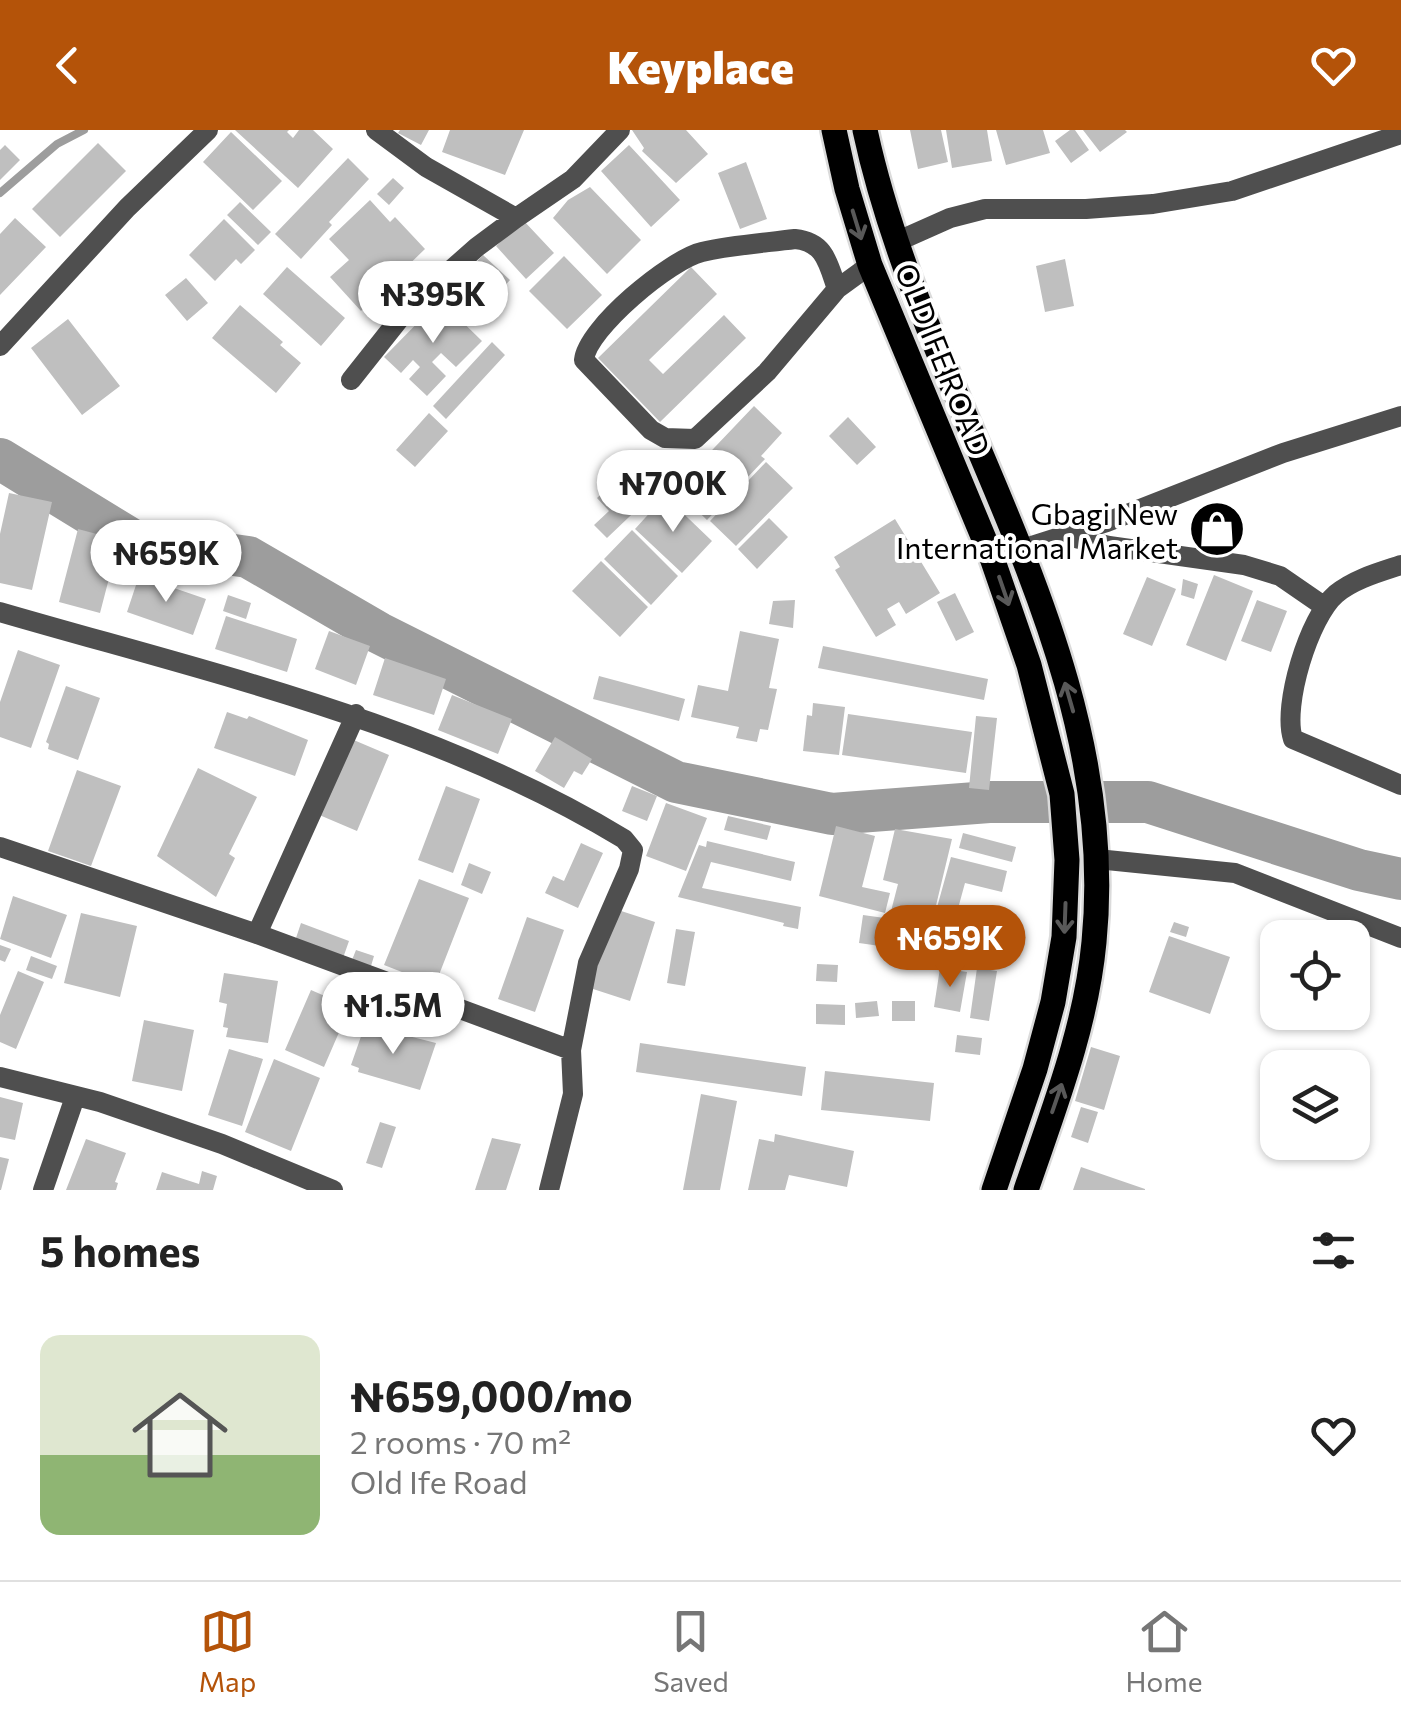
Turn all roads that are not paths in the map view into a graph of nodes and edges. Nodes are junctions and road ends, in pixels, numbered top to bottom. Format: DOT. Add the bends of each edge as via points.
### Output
graph roads {
  1 [pos="208,130"];
  2 [pos="376,130"];
  3 [pos="620,130"];
  4 [pos="834,130"];
  5 [pos="865,130"];
  6 [pos="1401,134"];
  7 [pos="516,218"];
  8 [pos="896,242"];
  9 [pos="870,265"];
  10 [pos="837,288"];
  11 [pos="0,346"];
  12 [pos="351,380"];
  13 [pos="1401,416"];
  14 [pos="1067,536"];
  15 [pos="1019,550"];
  16 [pos="1401,565"];
  17 [pos="1325,607"];
  18 [pos="0,612"];
  19 [pos="356,714"];
  20 [pos="1087,761"];
  21 [pos="1056,766"];
  22 [pos="1401,784"];
  23 [pos="0,847"];
  24 [pos="1097,858"];
  25 [pos="256,934"];
  26 [pos="1401,938"];
  27 [pos="1053,1002"];
  28 [pos="1085,1011"];
  29 [pos="571,1050"];
  30 [pos="0,1077"];
  31 [pos="76,1096"];
  32 [pos="42,1190"];
  33 [pos="334,1190"];
  34 [pos="550,1190"];
  35 [pos="994,1190"];
  36 [pos="1026,1190"];
  1 -- 11 [label="street"];
  2 -- 7 [label="street"];
  3 -- 7 [label="street" via="572,179"];
  4 -- 9 [label="main road, OLD IFE ROAD, one-way"];
  5 -- 8 [label="main road, OLD IFE ROAD"];
  6 -- 8 [label="street" via="1232,190 1153,204 985,209"];
  7 -- 12 [label="street" via="408,308"];
  8 -- 15 [label="main road, OLD IFE ROAD"];
  9 -- 10 [label="street"];
  9 -- 21 [label="main road, OLD IFE ROAD, one-way" via="992,558"];
  10 -- 10 [label="street" via="823,250 808,240 698,252 601,326 584,360 650,430 695,439 767,372"];
  13 -- 14 [label="street" via="1283,452"];
  14 -- 15 [label="street"];
  14 -- 17 [label="street" via="1244,565 1280,576"];
  20 -- 15 [label="main road, OLD IFE ROAD, one-way"];
  16 -- 17 [label="street" via="1338,592"];
  17 -- 22 [label="street" via="1295,683 1293,739"];
  18 -- 19 [label="street"];
  19 -- 25 [label="street"];
  19 -- 29 [label="street" via="520,782 634,850 588,963"];
  20 -- 21 [label="main road"];
  20 -- 24 [label="main road, OLD IFE ROAD"];
  21 -- 27 [label="main road, OLD IFE ROAD, one-way" via="1067,860"];
  23 -- 25 [label="street"];
  24 -- 26 [label="street" via="1234,873"];
  24 -- 28 [label="main road, OLD IFE ROAD"];
  25 -- 29 [label="street"];
  27 -- 28 [label="main road"];
  27 -- 35 [label="main road, OLD IFE ROAD"];
  36 -- 28 [label="main road, OLD IFE ROAD, one-way"];
  29 -- 34 [label="street" via="574,1094"];
  30 -- 31 [label="street"];
  31 -- 32 [label="street"];
  31 -- 33 [label="street"];
}
